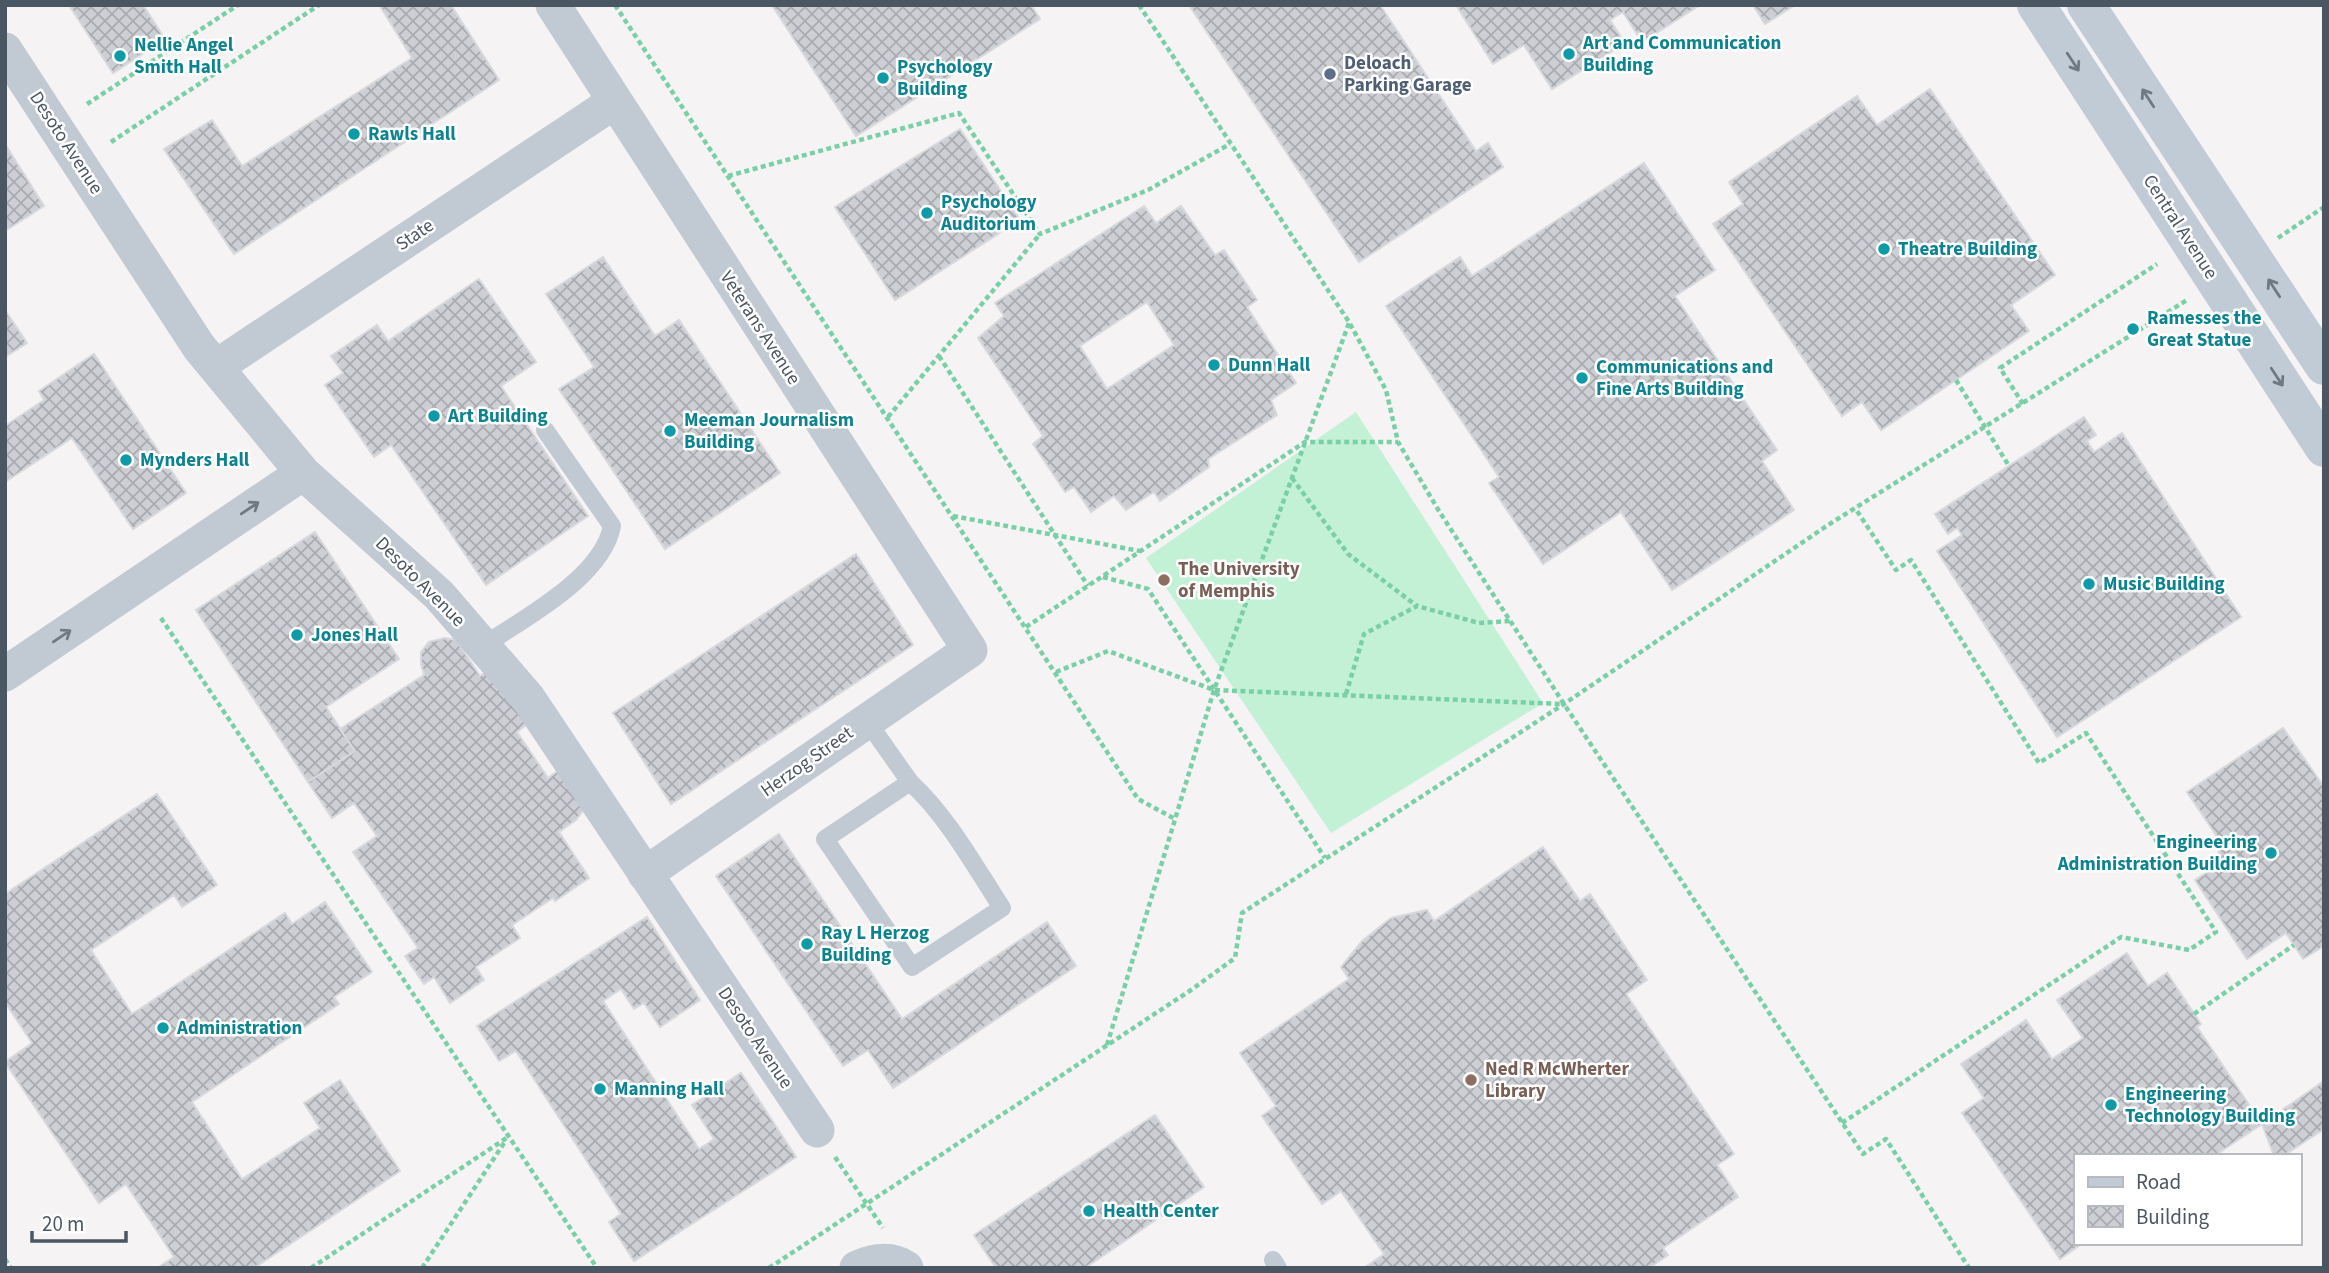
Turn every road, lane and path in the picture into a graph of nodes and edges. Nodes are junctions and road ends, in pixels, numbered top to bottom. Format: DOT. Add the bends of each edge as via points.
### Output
graph roads {
  1 [pos="238,5"];
  2 [pos="319,5"];
  3 [pos="553,5"];
  4 [pos="615,5"];
  5 [pos="1139,5"];
  6 [pos="2036,5"];
  7 [pos="2086,5"];
  8 [pos="5,50"];
  9 [pos="614,102"];
  10 [pos="87,104"];
  11 [pos="111,142"];
  12 [pos="1230,144"];
  13 [pos="728,176"];
  14 [pos="2324,207"];
  15 [pos="1040,234"];
  16 [pos="2276,239"];
  17 [pos="2157,264"];
  18 [pos="2183,302"];
  19 [pos="1349,322"];
  20 [pos="939,356"];
  21 [pos="2324,366"];
  22 [pos="216,368"];
  23 [pos="1956,380"];
  24 [pos="2022,404"];
  25 [pos="888,417"];
  26 [pos="545,430"];
  27 [pos="1305,442"];
  28 [pos="1398,442"];
  29 [pos="2324,449"];
  30 [pos="2009,466"];
  31 [pos="303,473"];
  32 [pos="1292,477"];
  33 [pos="1855,508"];
  34 [pos="953,515"];
  35 [pos="1055,535"];
  36 [pos="1140,551"];
  37 [pos="1102,576"];
  38 [pos="1088,586"];
  39 [pos="1417,606"];
  40 [pos="161,618"];
  41 [pos="1510,621"];
  42 [pos="1026,627"];
  43 [pos="483,646"];
  44 [pos="970,650"];
  45 [pos="1056,672"];
  46 [pos="5,674"];
  47 [pos="1214,690"];
  48 [pos="1346,694"];
  49 [pos="1564,704"];
  50 [pos="867,721"];
  51 [pos="910,782"];
  52 [pos="1175,819"];
  53 [pos="1325,859"];
  54 [pos="645,874"];
  55 [pos="2294,945"];
  56 [pos="2194,1014"];
  57 [pos="1107,1045"];
  58 [pos="1842,1123"];
  59 [pos="817,1130"];
  60 [pos="866,1203"];
  61 [pos="884,1230"];
  62 [pos="5,1259"];
  63 [pos="11,1268"];
  64 [pos="311,1268"];
  65 [pos="422,1268"];
  66 [pos="597,1268"];
  67 [pos="769,1268"];
  68 [pos="857,1268"];
  69 [pos="906,1268"];
  70 [pos="1969,1268"];
  1 -- 10 [label="path"];
  2 -- 11 [label="path"];
  3 -- 9 [label="street, Veterans Avenue"];
  4 -- 13 [label="path"];
  5 -- 12 [label="path"];
  6 -- 29 [label="main road, Central Avenue, one-way"];
  21 -- 7 [label="main road, one-way"];
  8 -- 22 [label="street, Desoto Avenue"];
  9 -- 22 [label="street, State"];
  9 -- 44 [label="street, Veterans Avenue"];
  12 -- 15 [label="path" via="1148,190"];
  12 -- 19 [label="path"];
  13 -- 15 [label="path" via="959,113"];
  13 -- 25 [label="path"];
  14 -- 16 [label="path"];
  15 -- 20 [label="path"];
  17 -- 24 [label="path" via="2000,368"];
  18 -- 24 [label="path"];
  19 -- 27 [label="path"];
  19 -- 28 [label="path" via="1386,390"];
  20 -- 25 [label="path"];
  20 -- 35 [label="path"];
  22 -- 31 [label="street, Desoto Avenue"];
  23 -- 30 [label="path, bridge"];
  24 -- 33 [label="path"];
  25 -- 34 [label="path"];
  26 -- 43 [label="lane" via="612,526 610,538 569,587"];
  27 -- 28 [label="path"];
  27 -- 32 [label="path"];
  27 -- 36 [label="path"];
  28 -- 41 [label="path"];
  31 -- 43 [label="street, Desoto Avenue" via="439,595"];
  46 -- 31 [label="street, one-way"];
  32 -- 39 [label="path" via="1348,554"];
  32 -- 47 [label="path"];
  33 -- 49 [label="path"];
  33 -- 58 [label="path" via="1896,570 1912,560 2039,763 2087,733 2216,932 2189,950 2122,937"];
  34 -- 35 [label="path"];
  34 -- 42 [label="path"];
  35 -- 36 [label="path"];
  35 -- 38 [label="path"];
  36 -- 37 [label="path"];
  37 -- 38 [label="path"];
  37 -- 47 [label="path" via="1148,589"];
  38 -- 42 [label="path"];
  39 -- 41 [label="path" via="1479,623"];
  39 -- 48 [label="path" via="1364,634"];
  40 -- 66 [label="path"];
  41 -- 49 [label="path"];
  42 -- 45 [label="path"];
  43 -- 54 [label="street, Desoto Avenue" via="528,698"];
  44 -- 50 [label="street, Herzog Street"];
  45 -- 47 [label="path" via="1108,651"];
  45 -- 52 [label="path" via="1138,799"];
  47 -- 48 [label="path"];
  47 -- 52 [label="path"];
  47 -- 53 [label="path"];
  48 -- 49 [label="path"];
  49 -- 53 [label="path"];
  49 -- 58 [label="path"];
  50 -- 51 [label="lane"];
  50 -- 54 [label="street, Herzog Street"];
  51 -- 51 [label="lane" via="825,839 912,967 1002,908 950,829"];
  52 -- 57 [label="path"];
  53 -- 57 [label="path" via="1242,913 1235,958"];
  54 -- 59 [label="street, Desoto Avenue"];
  55 -- 56 [label="path"];
  57 -- 60 [label="path"];
  58 -- 70 [label="path" via="1863,1154 1886,1139"];
  59 -- 60 [label="path"];
  60 -- 61 [label="path"];
  60 -- 67 [label="path"];
  62 -- 63 [label="path"];
  64 -- 65 [label="path" via="508,1138"];
  68 -- 69 [label="street" via="874,1261"];
}
